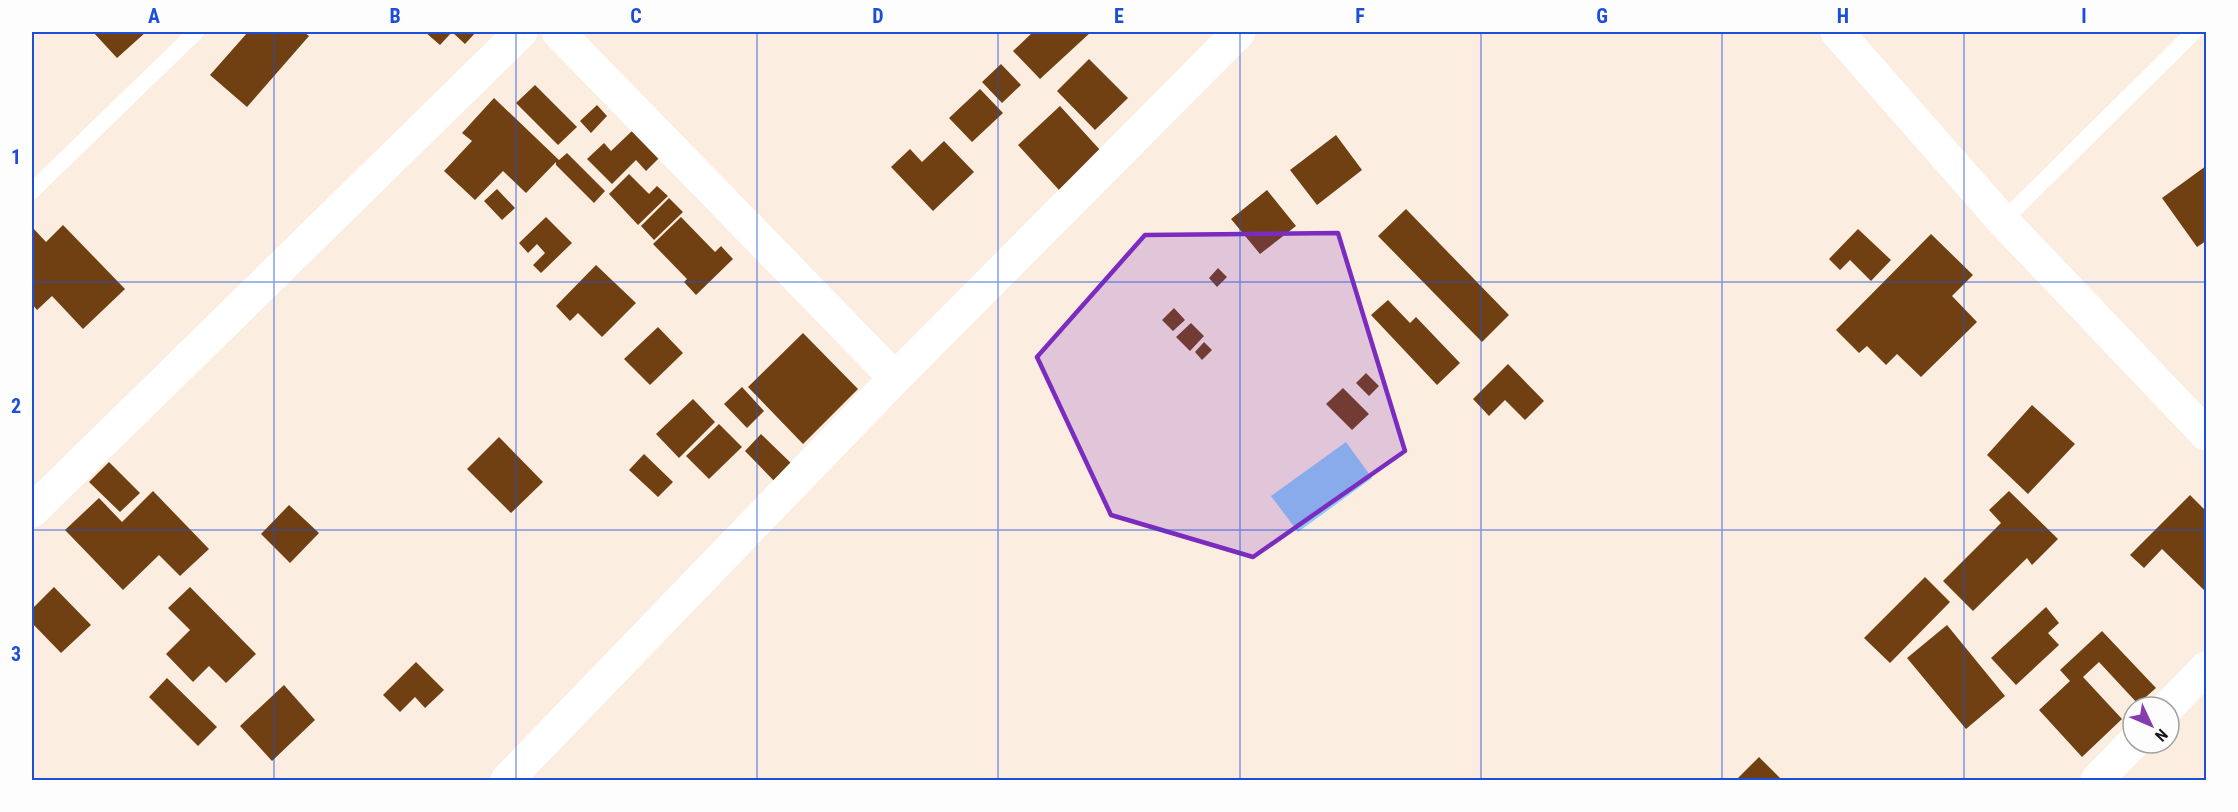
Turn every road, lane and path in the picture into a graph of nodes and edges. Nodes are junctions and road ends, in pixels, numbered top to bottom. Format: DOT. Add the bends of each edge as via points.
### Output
graph roads {
  1 [pos="196,32"];
  2 [pos="521,32"];
  3 [pos="558,32"];
  4 [pos="1239,32"];
  5 [pos="1837,32"];
  6 [pos="2194,32"];
  7 [pos="32,191"];
  8 [pos="2003,221"];
  9 [pos="895,378"];
  10 [pos="2206,434"];
  11 [pos="32,511"];
  12 [pos="2206,668"];
  13 [pos="2180,695"];
  14 [pos="2121,755"];
  15 [pos="507,780"];
  16 [pos="2097,780"];
  1 -- 7 [label="lane"];
  2 -- 11 [label="street"];
  3 -- 9 [label="street"];
  4 -- 9 [label="street"];
  5 -- 8 [label="street"];
  6 -- 8 [label="lane"];
  8 -- 10 [label="street"];
  9 -- 15 [label="street"];
  12 -- 13 [label="street"];
  14 -- 16 [label="street"];
}
